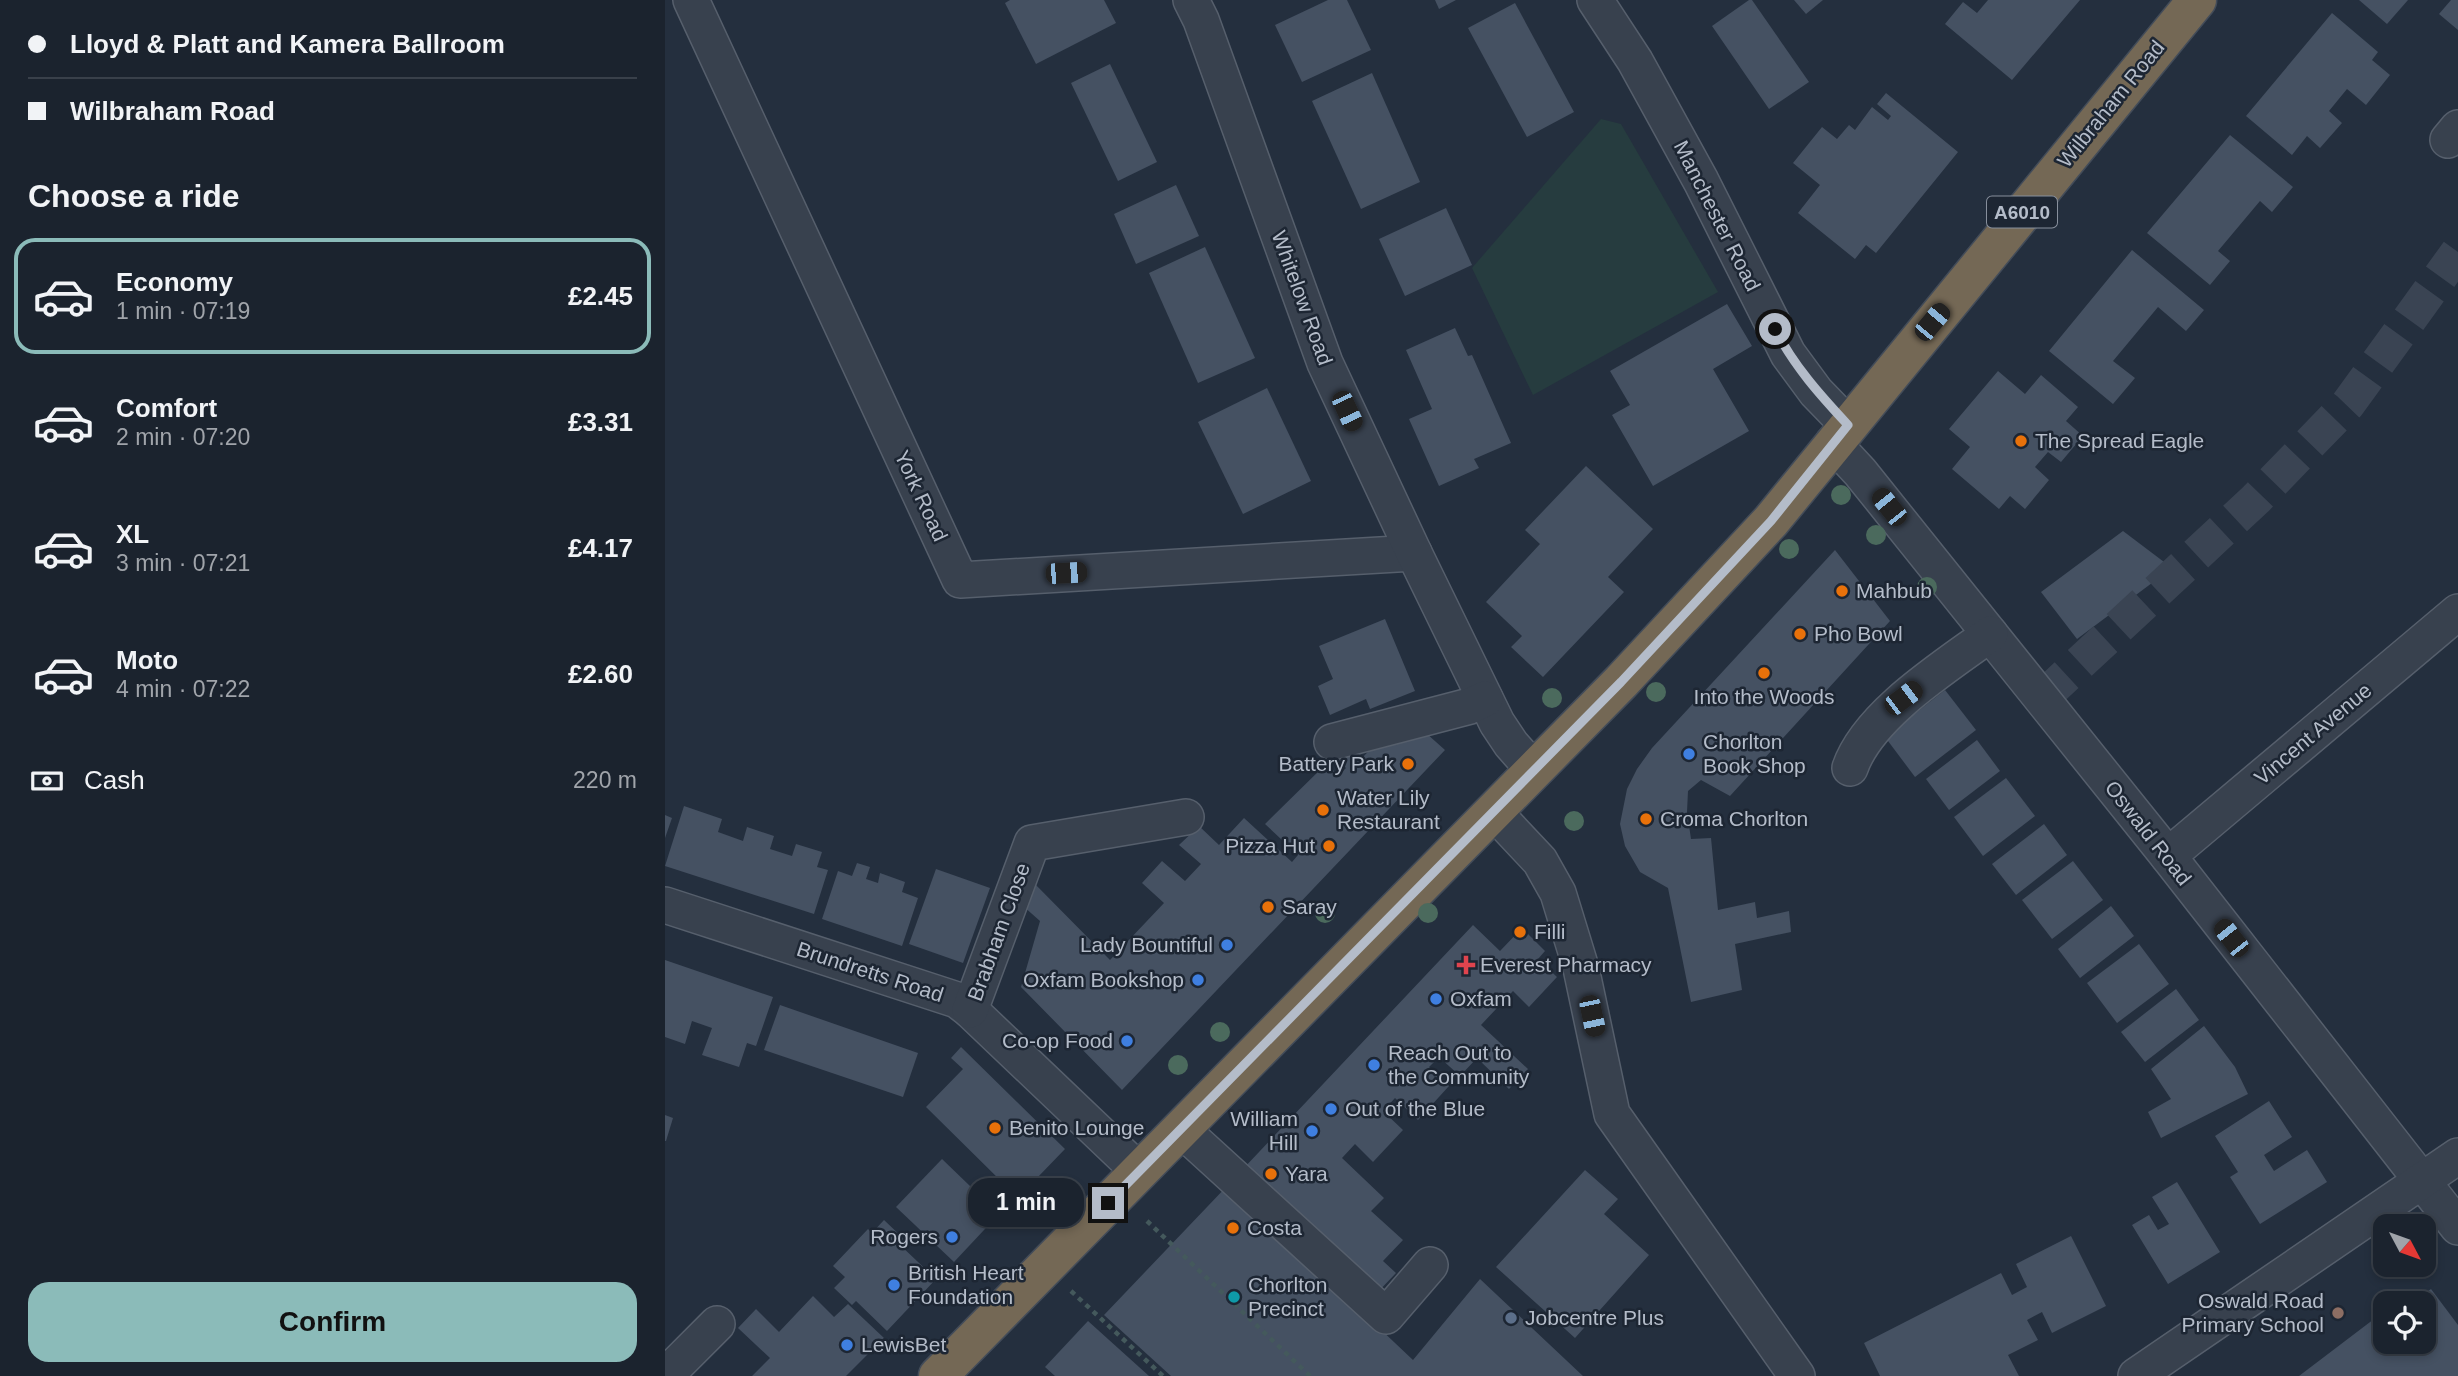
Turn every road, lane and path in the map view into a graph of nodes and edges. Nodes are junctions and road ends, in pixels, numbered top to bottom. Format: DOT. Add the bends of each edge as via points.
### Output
graph roads {
  1 [pos="691,0"];
  2 [pos="1191,0"];
  3 [pos="1595,0"];
  4 [pos="2197,0"];
  5 [pos="1841,434"];
  6 [pos="1414,553"];
  7 [pos="2458,612"];
  8 [pos="1990,634"];
  9 [pos="1485,699"];
  10 [pos="1332,742"];
  11 [pos="1850,768"];
  12 [pos="1534,770"];
  13 [pos="1494,812"];
  14 [pos="1186,817"];
  15 [pos="2168,856"];
  16 [pos="665,905"];
  17 [pos="970,1010"];
  18 [pos="1181,1129"];
  19 [pos="2458,1156"];
  20 [pos="1140,1172"];
  21 [pos="2422,1182"];
  22 [pos="1147,1222"];
  23 [pos="2458,1227"];
  24 [pos="1430,1265"];
  25 [pos="1076,1296"];
  26 [pos="717,1324"];
  27 [pos="665,1376"];
  28 [pos="938,1376"];
  29 [pos="1163,1376"];
  30 [pos="1310,1376"];
  31 [pos="1797,1376"];
  32 [pos="2136,1376"];
  1 -- 6 [label="street, York Road" via="960,580"];
  2 -- 6 [label="street, Whitelow Road" via="1325,363"];
  3 -- 5 [label="street, Manchester Road" via="1642,73 1701,181 1788,354 1817,391"];
  4 -- 5 [label="highway, Wilbraham Road / A6010"];
  5 -- 8 [label="street, Oswald Road" via="1860,472"];
  5 -- 12 [label="highway, Wilbraham Road / A6010" via="1763,530"];
  6 -- 9 [label="street, Whitelow Road"];
  7 -- 15 [label="street, Vincent Avenue"];
  8 -- 11 [label="street" via="1903,698 1856,750"];
  8 -- 15 [label="street, Oswald Road"];
  9 -- 10 [label="street"];
  9 -- 12 [label="street, Whitelow Road" via="1511,744"];
  12 -- 13 [label="highway, Wilbraham Road / A6010"];
  13 -- 18 [label="highway, Wilbraham Road / A6010"];
  13 -- 31 [label="street" via="1530,848 1558,893 1581,968 1612,1114"];
  14 -- 17 [label="street, Brabham Close" via="1032,843"];
  15 -- 21 [label="street, Oswald Road"];
  16 -- 17 [label="street, Brundretts Road" via="957,1000"];
  17 -- 20 [label="street, Brundretts Road"];
  18 -- 20 [label="highway, Wilbraham Road / A6010"];
  18 -- 24 [label="street" via="1386,1316"];
  19 -- 21 [label="street"];
  20 -- 28 [label="highway, Wilbraham Road / A6010"];
  21 -- 23 [label="street, Oswald Road"];
  21 -- 32 [label="street"];
  22 -- 30 [label="path"];
  25 -- 29 [label="path"];
  26 -- 27 [label="street"];
}
